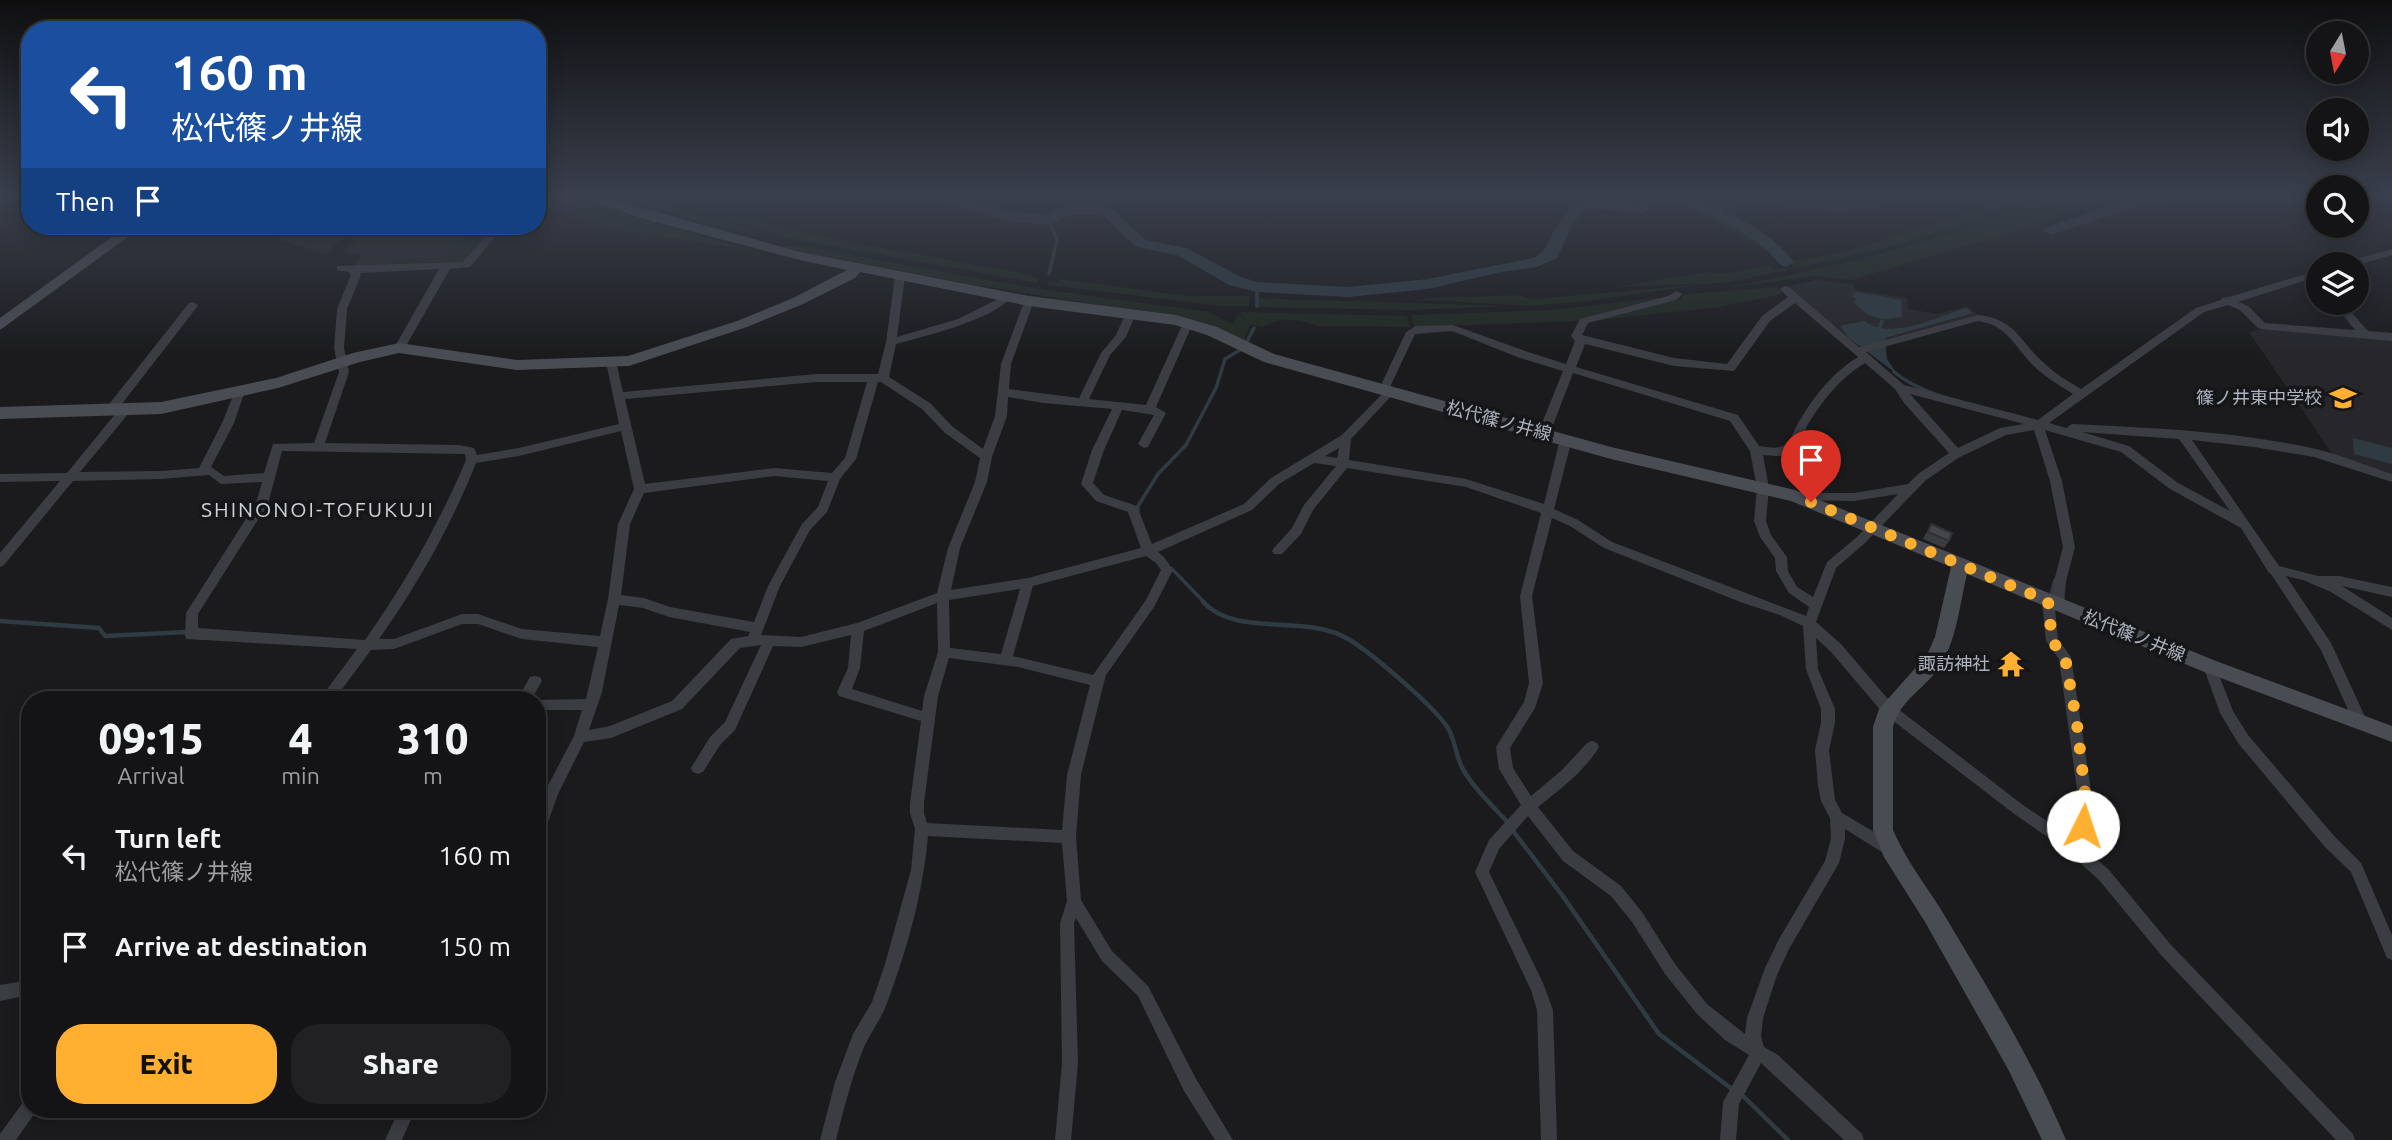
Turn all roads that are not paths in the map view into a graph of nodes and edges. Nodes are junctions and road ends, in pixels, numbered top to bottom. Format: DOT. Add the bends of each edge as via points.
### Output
graph roads {
  1 [pos="106,248"];
  2 [pos="480,248"];
  3 [pos="768,248"];
  4 [pos="2392,252"];
  5 [pos="2369,259"];
  6 [pos="446,266"];
  7 [pos="857,267"];
  8 [pos="341,268"];
  9 [pos="354,270"];
  10 [pos="900,276"];
  11 [pos="2306,279"];
  12 [pos="1785,289"];
  13 [pos="1677,294"];
  14 [pos="1006,297"];
  15 [pos="1795,298"];
  16 [pos="2226,300"];
  17 [pos="1029,301"];
  18 [pos="193,306"];
  19 [pos="1131,313"];
  20 [pos="2348,315"];
  21 [pos="1188,323"];
  22 [pos="0,325"];
  23 [pos="2366,336"];
  24 [pos="2392,337"];
  25 [pos="1581,340"];
  26 [pos="891,342"];
  27 [pos="398,348"];
  28 [pos="1860,354"];
  29 [pos="344,362"];
  30 [pos="611,362"];
  31 [pos="1569,369"];
  32 [pos="878,379"];
  33 [pos="1901,388"];
  34 [pos="1387,390"];
  35 [pos="240,391"];
  36 [pos="1003,392"];
  37 [pos="2081,394"];
  38 [pos="621,396"];
  39 [pos="1082,403"];
  40 [pos="1119,406"];
  41 [pos="1150,410"];
  42 [pos="117,411"];
  43 [pos="0,413"];
  44 [pos="2038,425"];
  45 [pos="626,426"];
  46 [pos="2062,430"];
  47 [pos="1544,433"];
  48 [pos="2182,434"];
  49 [pos="1346,438"];
  50 [pos="1566,439"];
  51 [pos="1144,444"];
  52 [pos="318,447"];
  53 [pos="1756,450"];
  54 [pos="1956,454"];
  55 [pos="986,457"];
  56 [pos="1315,459"];
  57 [pos="472,460"];
  58 [pos="1344,463"];
  59 [pos="203,472"];
  60 [pos="69,477"];
  61 [pos="269,477"];
  62 [pos="835,477"];
  63 [pos="0,478"];
  64 [pos="2392,478"];
  65 [pos="1913,486"];
  66 [pos="1763,488"];
  67 [pos="640,489"];
  68 [pos="1795,496"];
  69 [pos="1546,511"];
  70 [pos="2245,525"];
  71 [pos="1871,527"];
  72 [pos="1148,551"];
  73 [pos="1278,551"];
  74 [pos="0,562"];
  75 [pos="1960,566"];
  76 [pos="2273,570"];
  77 [pos="2316,580"];
  78 [pos="1028,583"];
  79 [pos="2392,592"];
  80 [pos="943,596"];
  81 [pos="614,599"];
  82 [pos="2053,603"];
  83 [pos="1815,605"];
  84 [pos="1809,623"];
  85 [pos="2392,625"];
  86 [pos="859,628"];
  87 [pos="756,634"];
  88 [pos="769,641"];
  89 [pos="604,642"];
  90 [pos="367,645"];
  91 [pos="944,652"];
  92 [pos="1005,660"];
  93 [pos="2209,666"];
  94 [pos="536,681"];
  95 [pos="1097,681"];
  96 [pos="333,691"];
  97 [pos="530,691"];
  98 [pos="546,704"];
  99 [pos="591,705"];
  100 [pos="1888,709"];
  101 [pos="928,718"];
  102 [pos="2360,721"];
  103 [pos="580,737"];
  104 [pos="2390,737"];
  105 [pos="1592,747"];
  106 [pos="698,768"];
  107 [pos="546,791"];
  108 [pos="1530,806"];
  109 [pos="1837,817"];
  110 [pos="1509,824"];
  111 [pos="922,829"];
  112 [pos="1069,837"];
  113 [pos="2071,845"];
  114 [pos="1891,849"];
  115 [pos="1074,901"];
  116 [pos="2392,953"];
  117 [pos="21,989"];
  118 [pos="0,993"];
  119 [pos="1758,1051"];
  120 [pos="22,1118"];
  121 [pos="403,1118"];
  122 [pos="6,1140"];
  123 [pos="393,1140"];
  124 [pos="828,1140"];
  125 [pos="1063,1140"];
  126 [pos="1225,1140"];
  127 [pos="1549,1140"];
  128 [pos="1728,1140"];
  129 [pos="1856,1140"];
  130 [pos="2054,1140"];
  131 [pos="2347,1140"];
  1 -- 22 [label="main road"];
  2 -- 6 [label="street" via="466,265"];
  3 -- 7 [label="main road, 松代篠ノ井線"];
  4 -- 5 [label="street"];
  6 -- 9 [label="street"];
  6 -- 27 [label="street"];
  7 -- 10 [label="main road, 松代篠ノ井線"];
  7 -- 30 [label="main road" via="831,286 743,324 629,361"];
  8 -- 9 [label="street"];
  9 -- 29 [label="street" via="339,335"];
  10 -- 14 [label="main road, 松代篠ノ井線"];
  10 -- 26 [label="street"];
  11 -- 16 [label="street"];
  12 -- 15 [label="street"];
  13 -- 25 [label="street" via="1584,321 1576,336"];
  14 -- 17 [label="main road, 松代篠ノ井線"];
  14 -- 26 [label="street" via="962,321"];
  15 -- 25 [label="street" via="1778,305 1763,320 1730,368 1674,362"];
  15 -- 28 [label="street"];
  16 -- 23 [label="street" via="2244,308 2262,326"];
  16 -- 37 [label="street" via="2189,316"];
  17 -- 19 [label="main road, 松代篠ノ井線"];
  17 -- 36 [label="street" via="1006,364"];
  18 -- 42 [label="street"];
  19 -- 21 [label="main road, 松代篠ノ井線"];
  19 -- 39 [label="street" via="1121,337 1105,353"];
  20 -- 23 [label="street"];
  21 -- 34 [label="main road, 松代篠ノ井線" via="1269,358"];
  21 -- 41 [label="street"];
  23 -- 24 [label="street"];
  25 -- 31 [label="street"];
  26 -- 32 [label="street"];
  27 -- 29 [label="main road"];
  27 -- 30 [label="main road" via="517,365"];
  28 -- 33 [label="street"];
  28 -- 37 [label="street" via="1978,318 1995,319 2038,365"];
  28 -- 53 [label="street" via="1806,416 1786,451"];
  29 -- 35 [label="main road"];
  29 -- 52 [label="street"];
  30 -- 38 [label="street"];
  31 -- 34 [label="street" via="1454,328 1416,329"];
  31 -- 47 [label="street"];
  31 -- 53 [label="street" via="1734,418"];
  32 -- 38 [label="street" via="817,378"];
  32 -- 55 [label="street" via="926,406"];
  32 -- 62 [label="street" via="850,459"];
  33 -- 44 [label="street"];
  33 -- 54 [label="street"];
  34 -- 47 [label="main road, 松代篠ノ井線"];
  34 -- 49 [label="street"];
  35 -- 42 [label="main road" via="161,408"];
  35 -- 59 [label="street"];
  36 -- 39 [label="street"];
  36 -- 55 [label="street" via="1001,416"];
  37 -- 44 [label="street"];
  38 -- 45 [label="street"];
  39 -- 40 [label="street"];
  40 -- 41 [label="street"];
  40 -- 72 [label="street" via="1087,484 1100,498 1133,509"];
  41 -- 51 [label="street" via="1160,413"];
  42 -- 43 [label="main road"];
  42 -- 60 [label="street"];
  44 -- 46 [label="street"];
  44 -- 54 [label="street" via="2004,431"];
  44 -- 82 [label="street" via="2056,481 2069,547"];
  45 -- 57 [label="street"];
  45 -- 67 [label="street"];
  46 -- 48 [label="street"];
  46 -- 70 [label="street" via="2134,454 2163,479"];
  47 -- 50 [label="main road, 松代篠ノ井線"];
  48 -- 64 [label="street" via="2317,454"];
  48 -- 70 [label="street"];
  49 -- 56 [label="street"];
  49 -- 58 [label="street"];
  50 -- 66 [label="main road, 松代篠ノ井線"];
  50 -- 69 [label="street"];
  52 -- 57 [label="street" via="459,449 470,451"];
  52 -- 61 [label="street" via="277,447"];
  53 -- 66 [label="street"];
  54 -- 65 [label="street"];
  55 -- 80 [label="street" via="981,482 954,548"];
  56 -- 58 [label="street"];
  56 -- 72 [label="street" via="1275,481 1240,511"];
  57 -- 90 [label="street" via="444,527"];
  58 -- 69 [label="street" via="1466,483"];
  58 -- 73 [label="street"];
  59 -- 60 [label="street"];
  59 -- 61 [label="street" via="211,471 221,480"];
  60 -- 63 [label="street"];
  60 -- 74 [label="street"];
  61 -- 90 [label="street" via="262,504 192,613 191,635"];
  62 -- 67 [label="street" via="774,472"];
  62 -- 87 [label="street" via="824,509 806,527 774,586"];
  65 -- 68 [label="street" via="1854,497"];
  65 -- 71 [label="street"];
  66 -- 68 [label="main road, 松代篠ノ井線"];
  66 -- 83 [label="street" via="1760,521 1766,537 1781,557 1782,570 1793,590"];
  67 -- 81 [label="street" via="624,524"];
  68 -- 71 [label="main road, 松代篠ノ井線"];
  69 -- 84 [label="street" via="1608,545"];
  69 -- 108 [label="street" via="1527,596 1536,683 1530,704 1503,747 1506,769"];
  70 -- 76 [label="street"];
  71 -- 75 [label="main road, 松代篠ノ井線"];
  71 -- 83 [label="street" via="1831,565"];
  72 -- 78 [label="street"];
  72 -- 95 [label="street" via="1167,570"];
  75 -- 82 [label="main road, 松代篠ノ井線"];
  75 -- 100 [label="main road" via="1944,637 1934,660"];
  76 -- 77 [label="street"];
  76 -- 102 [label="street" via="2326,647"];
  77 -- 79 [label="street"];
  77 -- 85 [label="street"];
  78 -- 80 [label="street"];
  78 -- 92 [label="street"];
  80 -- 86 [label="street"];
  80 -- 91 [label="street"];
  81 -- 87 [label="street"];
  81 -- 89 [label="street"];
  82 -- 93 [label="main road, 松代篠ノ井線"];
  82 -- 113 [label="street" via="2052,641 2065,657 2087,811"];
  83 -- 84 [label="street"];
  84 -- 100 [label="street"];
  84 -- 109 [label="street" via="1812,669 1828,709 1822,750 1825,786"];
  86 -- 88 [label="street" via="800,642"];
  86 -- 101 [label="street" via="854,668 844,692"];
  87 -- 88 [label="street"];
  87 -- 103 [label="street" via="736,643 677,705 611,732"];
  88 -- 106 [label="street" via="730,726"];
  89 -- 90 [label="street" via="522,634 478,619 462,619 394,644"];
  89 -- 99 [label="street"];
  90 -- 96 [label="street"];
  91 -- 92 [label="street"];
  91 -- 101 [label="street"];
  92 -- 95 [label="street"];
  93 -- 102 [label="main road, 松代篠ノ井線"];
  93 -- 116 [label="street" via="2227,713 2243,739 2356,868"];
  94 -- 97 [label="street"];
  95 -- 112 [label="street" via="1076,765"];
  98 -- 99 [label="street"];
  99 -- 103 [label="street"];
  100 -- 113 [label="street"];
  100 -- 114 [label="main road" via="1881,759 1883,830"];
  101 -- 111 [label="street" via="916,813"];
  102 -- 104 [label="main road, 松代篠ノ井線"];
  103 -- 107 [label="street"];
  105 -- 108 [label="street"];
  108 -- 110 [label="street"];
  108 -- 119 [label="street" via="1568,856 1616,891 1702,1009"];
  109 -- 114 [label="street"];
  109 -- 119 [label="street" via="1832,863 1784,944 1762,995 1753,1036"];
  110 -- 127 [label="street" via="1482,872 1545,1010"];
  111 -- 112 [label="street"];
  111 -- 124 [label="street" via="918,870 893,964 843,1082"];
  112 -- 115 [label="street"];
  113 -- 131 [label="street" via="2104,875 2166,950"];
  114 -- 130 [label="main road" via="2004,1040"];
  115 -- 125 [label="street" via="1067,923 1070,1063"];
  115 -- 126 [label="street" via="1107,956 1143,991 1190,1085"];
  117 -- 118 [label="street"];
  119 -- 128 [label="street" via="1736,1091"];
  119 -- 129 [label="street"];
  120 -- 122 [label="street"];
  121 -- 123 [label="street"];
}
